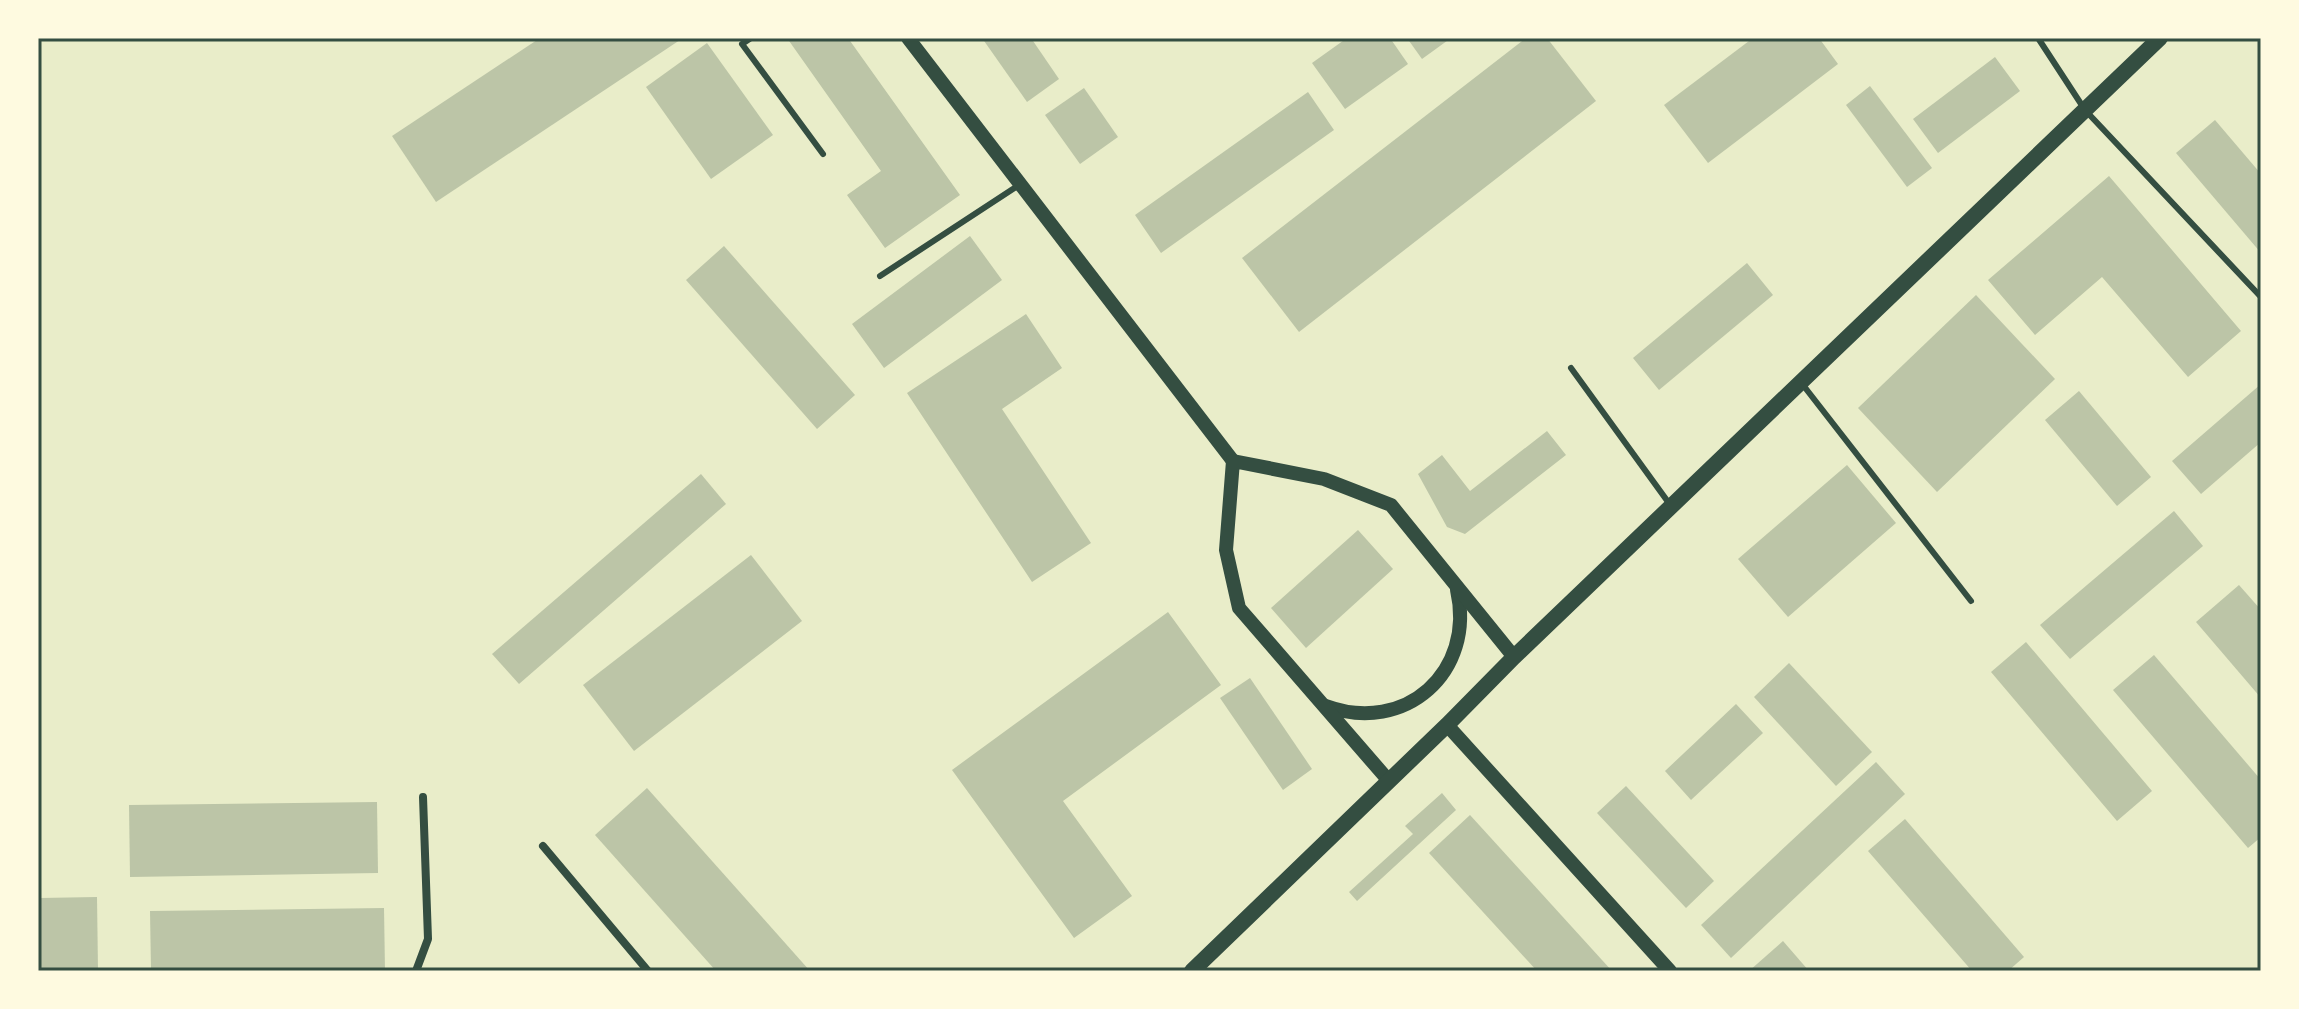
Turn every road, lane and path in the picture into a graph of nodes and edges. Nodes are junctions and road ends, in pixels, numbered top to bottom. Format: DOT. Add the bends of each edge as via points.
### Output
graph roads {
  1 [pos="751,38"];
  2 [pos="908,38"];
  3 [pos="2038,38"];
  4 [pos="2160,38"];
  5 [pos="2085,110"];
  6 [pos="823,154"];
  7 [pos="1019,185"];
  8 [pos="880,276"];
  9 [pos="2261,297"];
  10 [pos="1571,368"];
  11 [pos="1800,382"];
  12 [pos="1233,461"];
  13 [pos="1671,506"];
  14 [pos="1456,586"];
  15 [pos="1971,601"];
  16 [pos="1514,657"];
  17 [pos="1322,705"];
  18 [pos="1447,725"];
  19 [pos="1389,781"];
  20 [pos="423,797"];
  21 [pos="543,846"];
  22 [pos="416,971"];
  23 [pos="648,971"];
  24 [pos="1192,971"];
  25 [pos="1670,971"];
  1 -- 6 [label="lane" via="742,44"];
  2 -- 7 [label="street"];
  3 -- 5 [label="lane"];
  4 -- 5 [label="main road"];
  5 -- 9 [label="lane"];
  5 -- 11 [label="main road"];
  7 -- 8 [label="lane"];
  7 -- 12 [label="street"];
  10 -- 13 [label="lane"];
  11 -- 13 [label="main road"];
  11 -- 15 [label="lane"];
  12 -- 14 [label="street" via="1324,479 1391,505"];
  12 -- 17 [label="street" via="1226,550 1239,608"];
  13 -- 16 [label="main road"];
  14 -- 16 [label="street"];
  14 -- 17 [label="street" via="1461,606 1457,646 1430,688 1405,706 1384,712 1342,712"];
  16 -- 18 [label="main road"];
  17 -- 19 [label="street"];
  18 -- 19 [label="main road"];
  18 -- 25 [label="street"];
  19 -- 24 [label="main road"];
  20 -- 22 [label="street" via="428,939"];
  21 -- 23 [label="street"];
}
